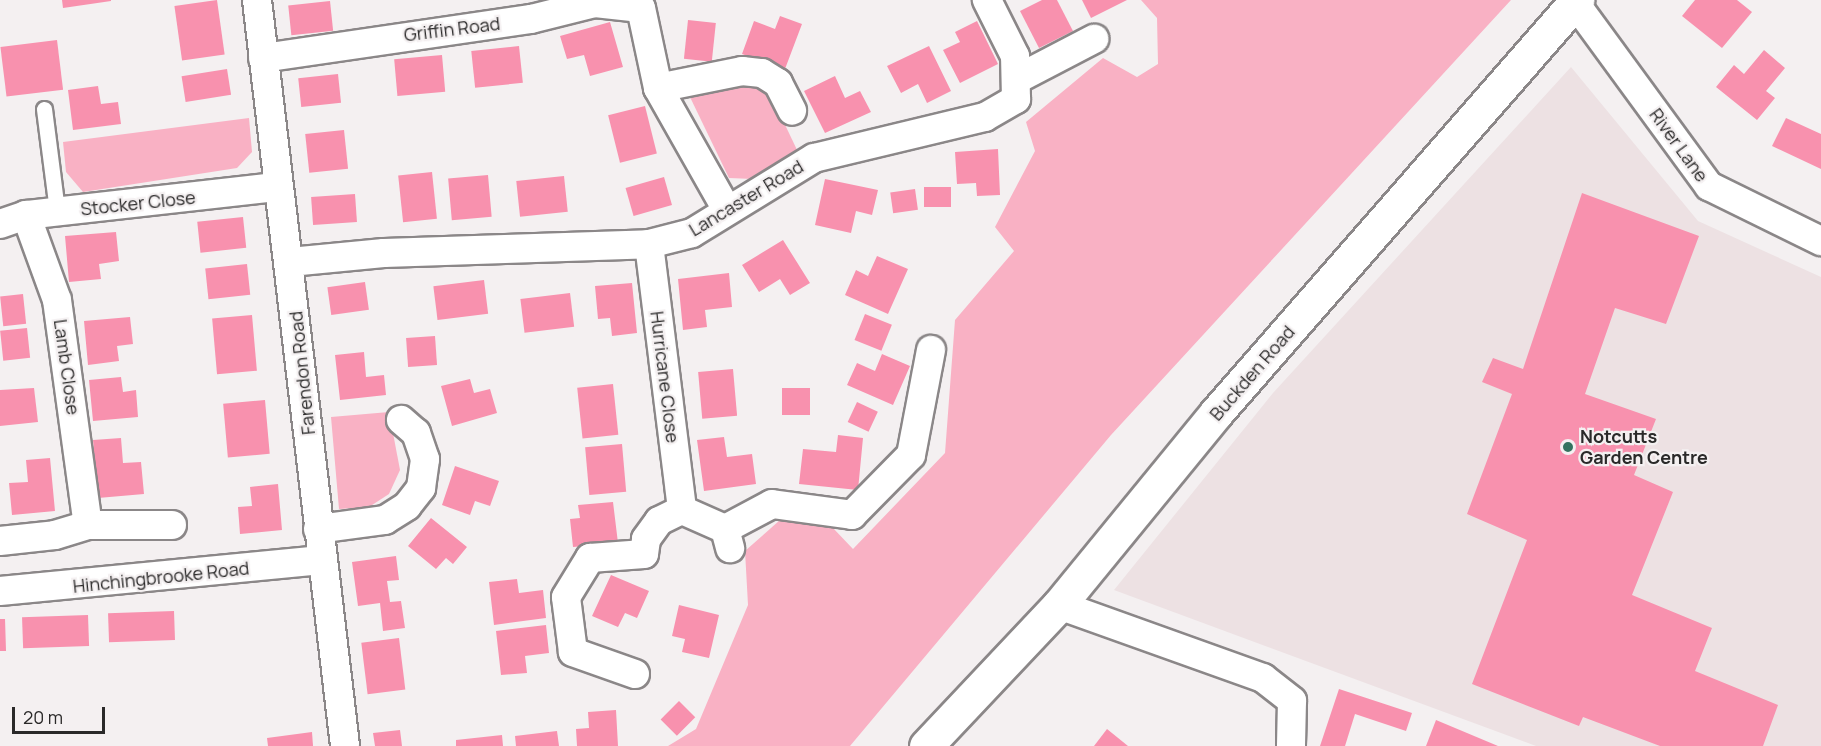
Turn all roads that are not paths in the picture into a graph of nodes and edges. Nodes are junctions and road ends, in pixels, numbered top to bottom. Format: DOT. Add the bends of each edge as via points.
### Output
graph roads {
  1 [pos="257,0"];
  2 [pos="987,0"];
  3 [pos="1576,2"];
  4 [pos="644,4"];
  5 [pos="1094,39"];
  6 [pos="263,58"];
  7 [pos="1019,78"];
  8 [pos="658,88"];
  9 [pos="44,109"];
  10 [pos="792,111"];
  11 [pos="277,188"];
  12 [pos="726,208"];
  13 [pos="57,212"];
  14 [pos="13,219"];
  15 [pos="1821,241"];
  16 [pos="649,244"];
  17 [pos="290,262"];
  18 [pos="931,350"];
  19 [pos="401,420"];
  20 [pos="682,510"];
  21 [pos="88,525"];
  22 [pos="172,525"];
  23 [pos="318,529"];
  24 [pos="0,541"];
  25 [pos="322,560"];
  26 [pos="0,591"];
  27 [pos="1059,605"];
  28 [pos="635,674"];
  29 [pos="345,746"];
  30 [pos="926,746"];
  31 [pos="1291,746"];
  1 -- 6 [label="street, Farendon Road"];
  2 -- 7 [label="street" via="1016,56"];
  3 -- 15 [label="street, River Lane" via="1709,186"];
  3 -- 27 [label="main road, Buckden Road" via="1216,412"];
  4 -- 6 [label="street, Griffin Road" via="595,3 531,19"];
  4 -- 8 [label="street, Griffin Road"];
  5 -- 7 [label="street"];
  6 -- 11 [label="street, Farendon Road"];
  7 -- 12 [label="street, Lancaster Road" via="1016,99 986,117 814,158"];
  8 -- 10 [label="street" via="742,71 762,73 778,83"];
  8 -- 12 [label="street, Griffin Road"];
  9 -- 13 [label="lane"];
  11 -- 13 [label="street, Stocker Close"];
  11 -- 17 [label="street, Farendon Road"];
  12 -- 16 [label="street, Lancaster Road" via="692,233"];
  13 -- 14 [label="street, Stocker Close"];
  14 -- 21 [label="street, Lamb Close" via="57,300"];
  16 -- 17 [label="street, Lancaster Road" via="384,253"];
  16 -- 20 [label="street, Hurricane Close"];
  17 -- 23 [label="street, Farendon Road"];
  18 -- 20 [label="street" via="911,455 852,515 772,504 728,539"];
  19 -- 23 [label="street" via="416,433 425,459 421,488 407,506 385,520"];
  20 -- 28 [label="street" via="659,521 646,539 644,554 590,558 566,597 573,652"];
  21 -- 22 [label="street"];
  21 -- 24 [label="street" via="55,536"];
  23 -- 25 [label="street, Farendon Road"];
  25 -- 26 [label="street, Hinchingbrooke Road"];
  25 -- 29 [label="street, Farendon Road"];
  27 -- 30 [label="main road, Buckden Road"];
  27 -- 31 [label="street" via="1263,678 1292,701"];
}
